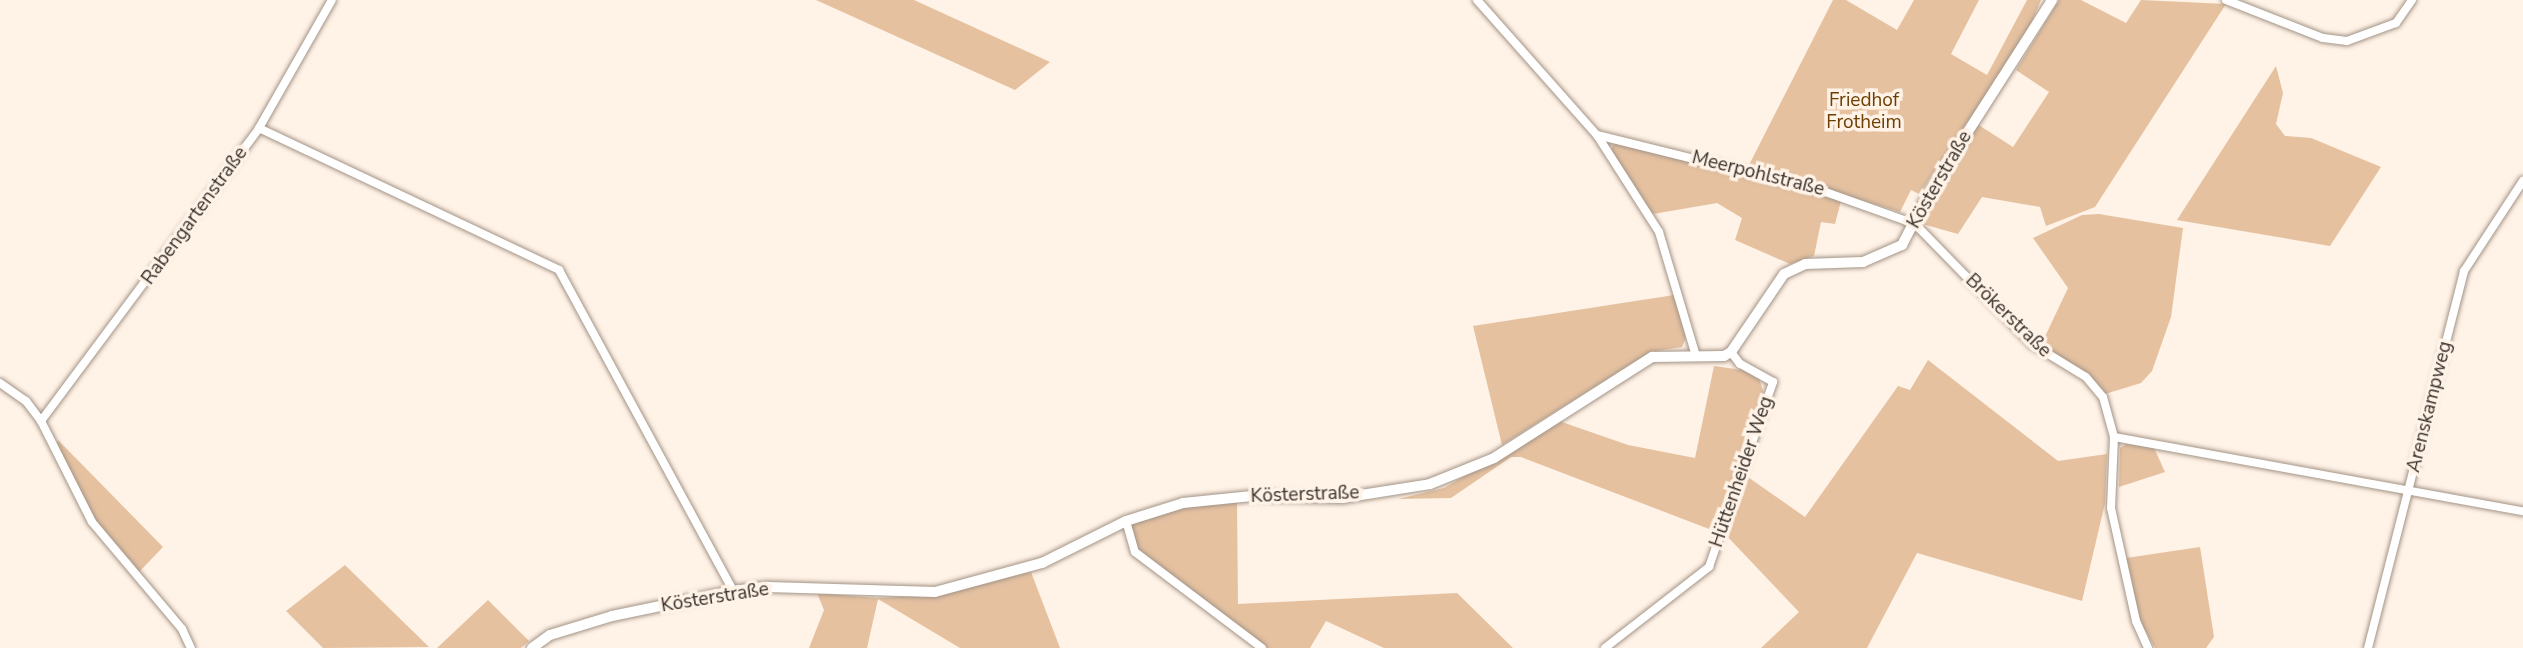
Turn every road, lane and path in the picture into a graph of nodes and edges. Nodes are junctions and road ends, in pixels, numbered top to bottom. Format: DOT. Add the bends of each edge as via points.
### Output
graph roads {
  1 [pos="332,0"];
  2 [pos="1477,0"];
  3 [pos="2052,0"];
  4 [pos="2226,0"];
  5 [pos="2412,0"];
  6 [pos="259,128"];
  7 [pos="1597,135"];
  8 [pos="2523,181"];
  9 [pos="1915,224"];
  10 [pos="1731,352"];
  11 [pos="1696,356"];
  12 [pos="0,383"];
  13 [pos="41,421"];
  14 [pos="2114,437"];
  15 [pos="2409,491"];
  16 [pos="2523,511"];
  17 [pos="1126,520"];
  18 [pos="733,591"];
  19 [pos="191,648"];
  20 [pos="532,648"];
  21 [pos="1262,648"];
  22 [pos="1605,648"];
  23 [pos="2147,648"];
  24 [pos="2368,648"];
  1 -- 6 [label="street, Rabengartenstraße"];
  2 -- 7 [label="street"];
  3 -- 9 [label="main road, Kösterstraße" via="1930,191"];
  4 -- 5 [label="street" via="2323,38 2347,41 2396,23"];
  6 -- 13 [label="street, Rabengartenstraße"];
  6 -- 18 [label="street" via="559,270"];
  7 -- 9 [label="street, Meerpohlstraße" via="1830,193"];
  7 -- 11 [label="street" via="1659,232"];
  8 -- 15 [label="street, Arenskampweg" via="2465,271"];
  9 -- 10 [label="main road, Kösterstraße" via="1902,245 1863,262 1805,264 1784,274"];
  9 -- 14 [label="street, Brökerstraße" via="2032,344 2086,377 2103,397"];
  10 -- 11 [label="main road, Kösterstraße"];
  10 -- 22 [label="street, Hüttenheider Weg" via="1740,364 1773,382 1709,567"];
  11 -- 17 [label="main road, Kösterstraße" via="1652,357 1494,458 1430,484 1342,498 1252,496 1183,503"];
  12 -- 13 [label="street" via="26,401"];
  13 -- 19 [label="street" via="92,522 182,629"];
  14 -- 15 [label="street"];
  14 -- 23 [label="street, Brökerstraße" via="2111,508 2136,621"];
  15 -- 16 [label="street"];
  15 -- 24 [label="street, Arenskampweg"];
  17 -- 18 [label="main road, Kösterstraße" via="1042,563 935,592 768,587"];
  17 -- 21 [label="street" via="1135,552"];
  18 -- 20 [label="main road, Kösterstraße" via="612,616 550,635"];
}
